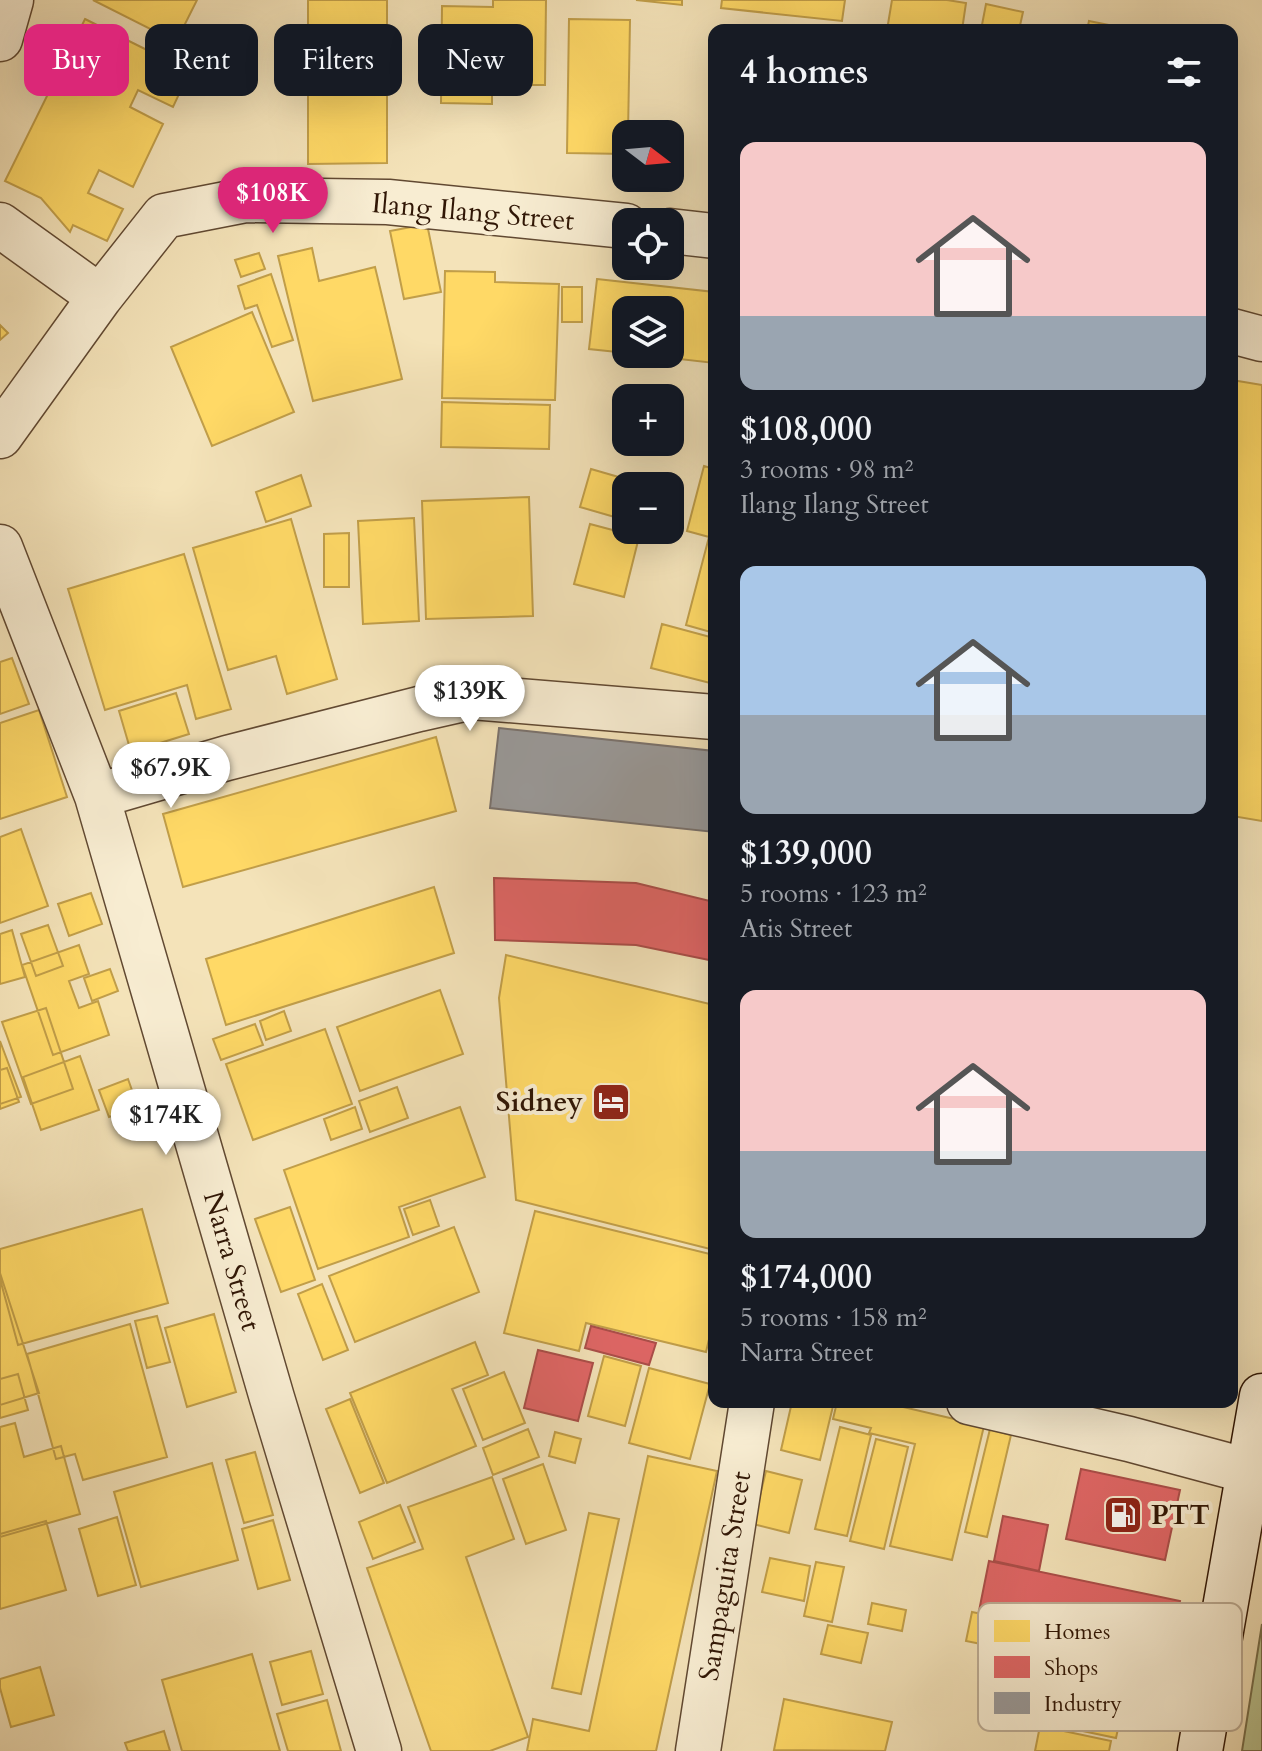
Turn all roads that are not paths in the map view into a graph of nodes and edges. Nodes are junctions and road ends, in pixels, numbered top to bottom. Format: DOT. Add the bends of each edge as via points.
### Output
graph roads {
  1 [pos="11,0"];
  2 [pos="0,39"];
  3 [pos="0,225"];
  4 [pos="612,225"];
  5 [pos="684,233"];
  6 [pos="708,235"];
  7 [pos="100,297"];
  8 [pos="1238,333"];
  9 [pos="1262,339"];
  10 [pos="0,436"];
  11 [pos="0,547"];
  12 [pos="708,717"];
  13 [pos="97,796"];
  14 [pos="751,1408"];
  15 [pos="995,1408"];
  16 [pos="1256,1455"];
  17 [pos="1228,1603"];
  18 [pos="1204,1731"];
  19 [pos="379,1751"];
  20 [pos="698,1751"];
  21 [pos="1200,1751"];
  1 -- 2 [label="street"];
  3 -- 7 [label="street"];
  4 -- 7 [label="street, Ilang Ilang Street" via="388,202 246,200 164,216"];
  5 -- 6 [label="street"];
  7 -- 10 [label="street, Ilang Ilang Street"];
  8 -- 9 [label="street"];
  11 -- 13 [label="street, Narra Street"];
  12 -- 13 [label="street" via="472,697"];
  13 -- 19 [label="street, Narra Street"];
  14 -- 20 [label="street, Sampaguita Street"];
  15 -- 16 [label="street" via="1129,1439"];
  16 -- 17 [label="street"];
  18 -- 21 [label="street"];
}
